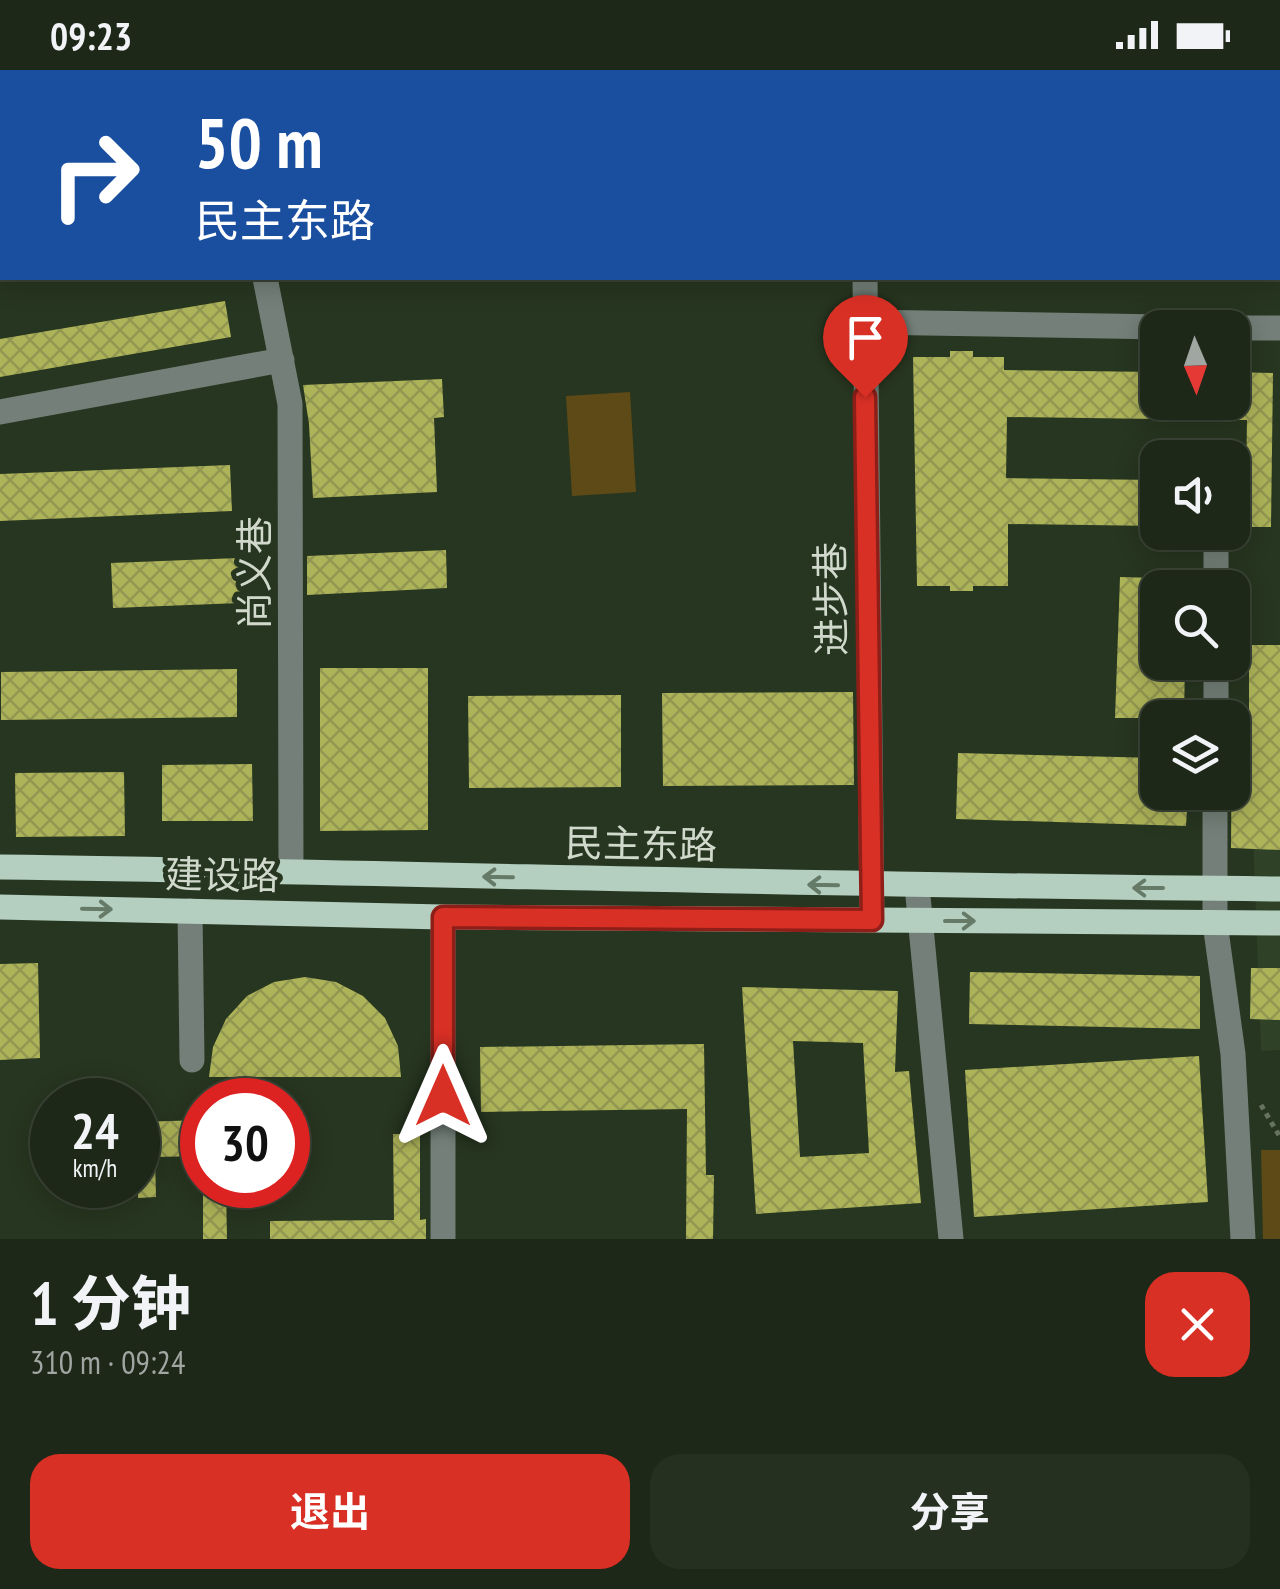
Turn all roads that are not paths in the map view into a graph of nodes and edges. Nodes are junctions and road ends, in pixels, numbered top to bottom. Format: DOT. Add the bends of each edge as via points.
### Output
graph roads {
  1 [pos="266,280"];
  2 [pos="865,280"];
  3 [pos="864,322"];
  4 [pos="1140,327"];
  5 [pos="1250,328"];
  6 [pos="1280,328"];
  7 [pos="282,360"];
  8 [pos="0,412"];
  9 [pos="1216,550"];
  10 [pos="1216,570"];
  11 [pos="1216,810"];
  12 [pos="0,867"];
  13 [pos="291,871"];
  14 [pos="870,886"];
  15 [pos="917,886"];
  16 [pos="1215,888"];
  17 [pos="1280,889"];
  18 [pos="0,907"];
  19 [pos="190,911"];
  20 [pos="443,917"];
  21 [pos="872,920"];
  22 [pos="920,921"];
  23 [pos="1216,923"];
  24 [pos="1280,923"];
  25 [pos="192,1060"];
  26 [pos="443,1239"];
  27 [pos="950,1239"];
  28 [pos="1243,1239"];
  1 -- 7 [label="street, 尚义巷"];
  2 -- 3 [label="street, 进步巷"];
  3 -- 4 [label="street"];
  3 -- 14 [label="street, 进步巷"];
  5 -- 6 [label="street"];
  7 -- 8 [label="street"];
  7 -- 13 [label="street, 尚义巷" via="290,404"];
  9 -- 10 [label="street"];
  11 -- 16 [label="street"];
  12 -- 13 [label="main road, 民主东路"];
  14 -- 13 [label="main road, 民主东路, one-way"];
  14 -- 15 [label="main road, 民主东路"];
  14 -- 21 [label="street, 进步巷"];
  16 -- 15 [label="main road, 民主东路, one-way"];
  15 -- 22 [label="street"];
  16 -- 17 [label="main road, 民主东路"];
  16 -- 23 [label="street"];
  18 -- 19 [label="main road, 建设路, one-way"];
  19 -- 20 [label="main road, 建设路"];
  19 -- 25 [label="street"];
  20 -- 21 [label="main road, 民主东路"];
  20 -- 26 [label="street"];
  21 -- 22 [label="main road, 民主东路"];
  22 -- 23 [label="main road, 民主东路, one-way"];
  22 -- 27 [label="street"];
  23 -- 24 [label="main road, 民主东路"];
  23 -- 28 [label="street" via="1233,1054"];
}
